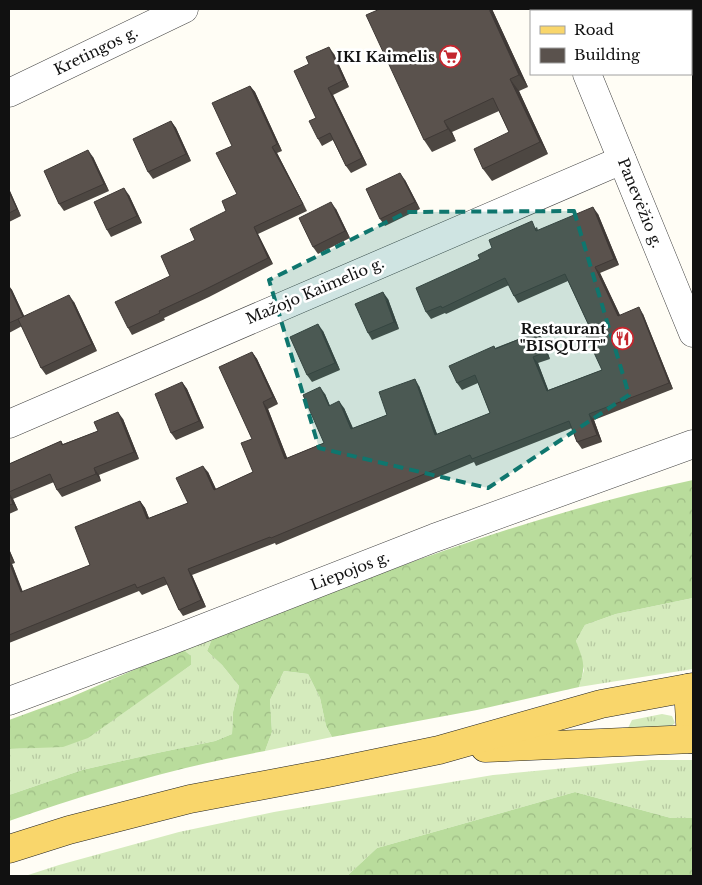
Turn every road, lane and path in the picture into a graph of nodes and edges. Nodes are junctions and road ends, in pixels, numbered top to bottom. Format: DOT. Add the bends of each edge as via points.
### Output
graph roads {
  1 [pos="184,9"];
  2 [pos="587,75"];
  3 [pos="9,93"];
  4 [pos="622,160"];
  5 [pos="693,333"];
  6 [pos="9,424"];
  7 [pos="693,444"];
  8 [pos="690,688"];
  9 [pos="9,701"];
  10 [pos="692,739"];
  11 [pos="439,750"];
  12 [pos="9,849"];
  1 -- 3 [label="street, Kretingos g."];
  2 -- 4 [label="street, Panevėžio g."];
  4 -- 5 [label="street, Panevėžio g."];
  4 -- 6 [label="street, Mažojo Kaimelio g."];
  7 -- 9 [label="street, Liepojos g." via="434,538"];
  8 -- 10 [label="main road"];
  8 -- 11 [label="main road" via="602,704"];
  10 -- 11 [label="main road"];
  11 -- 12 [label="main road" via="190,800 69,830"];
}
